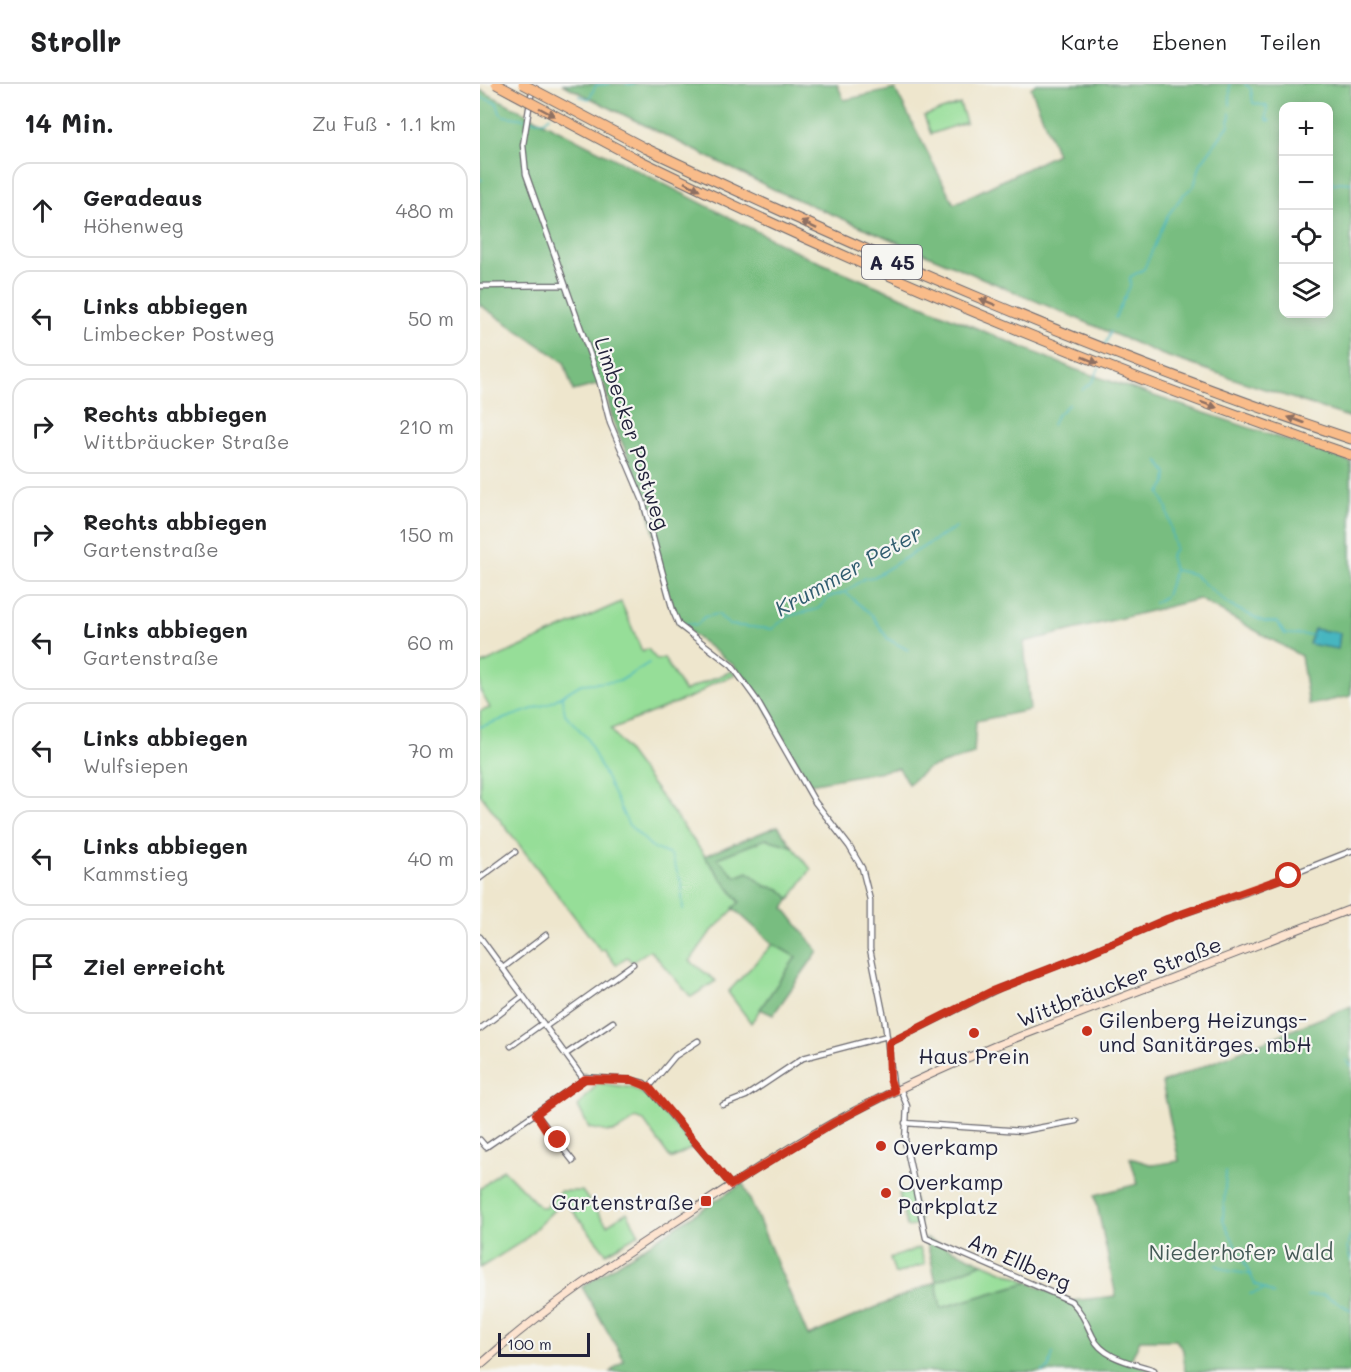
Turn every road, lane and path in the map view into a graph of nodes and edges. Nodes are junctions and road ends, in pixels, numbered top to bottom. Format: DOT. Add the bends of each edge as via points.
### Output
graph roads {
  1 [pos="496,84"];
  2 [pos="523,84"];
  3 [pos="532,84"];
  4 [pos="565,285"];
  5 [pos="480,286"];
  6 [pos="1351,439"];
  7 [pos="1351,455"];
  8 [pos="1351,851"];
  9 [pos="515,852"];
  10 [pos="480,878"];
  11 [pos="1351,909"];
  12 [pos="546,935"];
  13 [pos="480,937"];
  14 [pos="633,964"];
  15 [pos="502,968"];
  16 [pos="523,996"];
  17 [pos="614,1023"];
  18 [pos="544,1025"];
  19 [pos="480,1029"];
  20 [pos="887,1036"];
  21 [pos="698,1041"];
  22 [pos="889,1043"];
  23 [pos="511,1046"];
  24 [pos="566,1054"];
  25 [pos="585,1079"];
  26 [pos="649,1087"];
  27 [pos="897,1089"];
  28 [pos="723,1105"];
  29 [pos="536,1114"];
  30 [pos="1076,1121"];
  31 [pos="905,1122"];
  32 [pos="480,1140"];
  33 [pos="573,1161"];
  34 [pos="731,1185"];
  35 [pos="480,1365"];
  36 [pos="1154,1370"];
  1 -- 7 [label="highway, A 45, one-way, bridge" via="639,160 833,252 1158,387"];
  6 -- 2 [label="highway, A 45, one-way, bridge" via="1163,372 860,248 645,148"];
  3 -- 4 [label="street, Limbecker Postweg" via="523,152 526,174"];
  4 -- 5 [label="street"];
  4 -- 20 [label="street, Limbecker Postweg" via="600,380 610,423 643,501 679,625 732,666 756,699 815,802 862,868 870,900 871,959"];
  8 -- 22 [label="street" via="1167,919 1000,988"];
  9 -- 10 [label="street"];
  11 -- 27 [label="main road, Wittbräucker Straße" via="995,1046"];
  12 -- 15 [label="street"];
  13 -- 15 [label="street"];
  14 -- 18 [label="street"];
  15 -- 16 [label="street"];
  16 -- 18 [label="street"];
  16 -- 19 [label="street"];
  17 -- 24 [label="street"];
  18 -- 23 [label="street"];
  18 -- 24 [label="street"];
  20 -- 22 [label="street, Limbecker Postweg"];
  20 -- 28 [label="street" via="803,1058 746,1096"];
  21 -- 26 [label="street" via="675,1056"];
  22 -- 27 [label="street, Limbecker Postweg" via="890,1079"];
  24 -- 25 [label="street"];
  25 -- 26 [label="street" via="632,1080"];
  25 -- 29 [label="street"];
  26 -- 34 [label="street"];
  27 -- 31 [label="street, Am Ellberg" via="907,1106"];
  27 -- 34 [label="main road, Wittbräucker Straße" via="826,1126"];
  29 -- 32 [label="street" via="486,1148"];
  29 -- 33 [label="street"];
  30 -- 31 [label="street" via="1022,1131"];
  31 -- 36 [label="street, Am Ellberg" via="905,1141 926,1238 1071,1301 1105,1353"];
  34 -- 35 [label="main road, Wittbräucker Straße" via="571,1290"];
}
